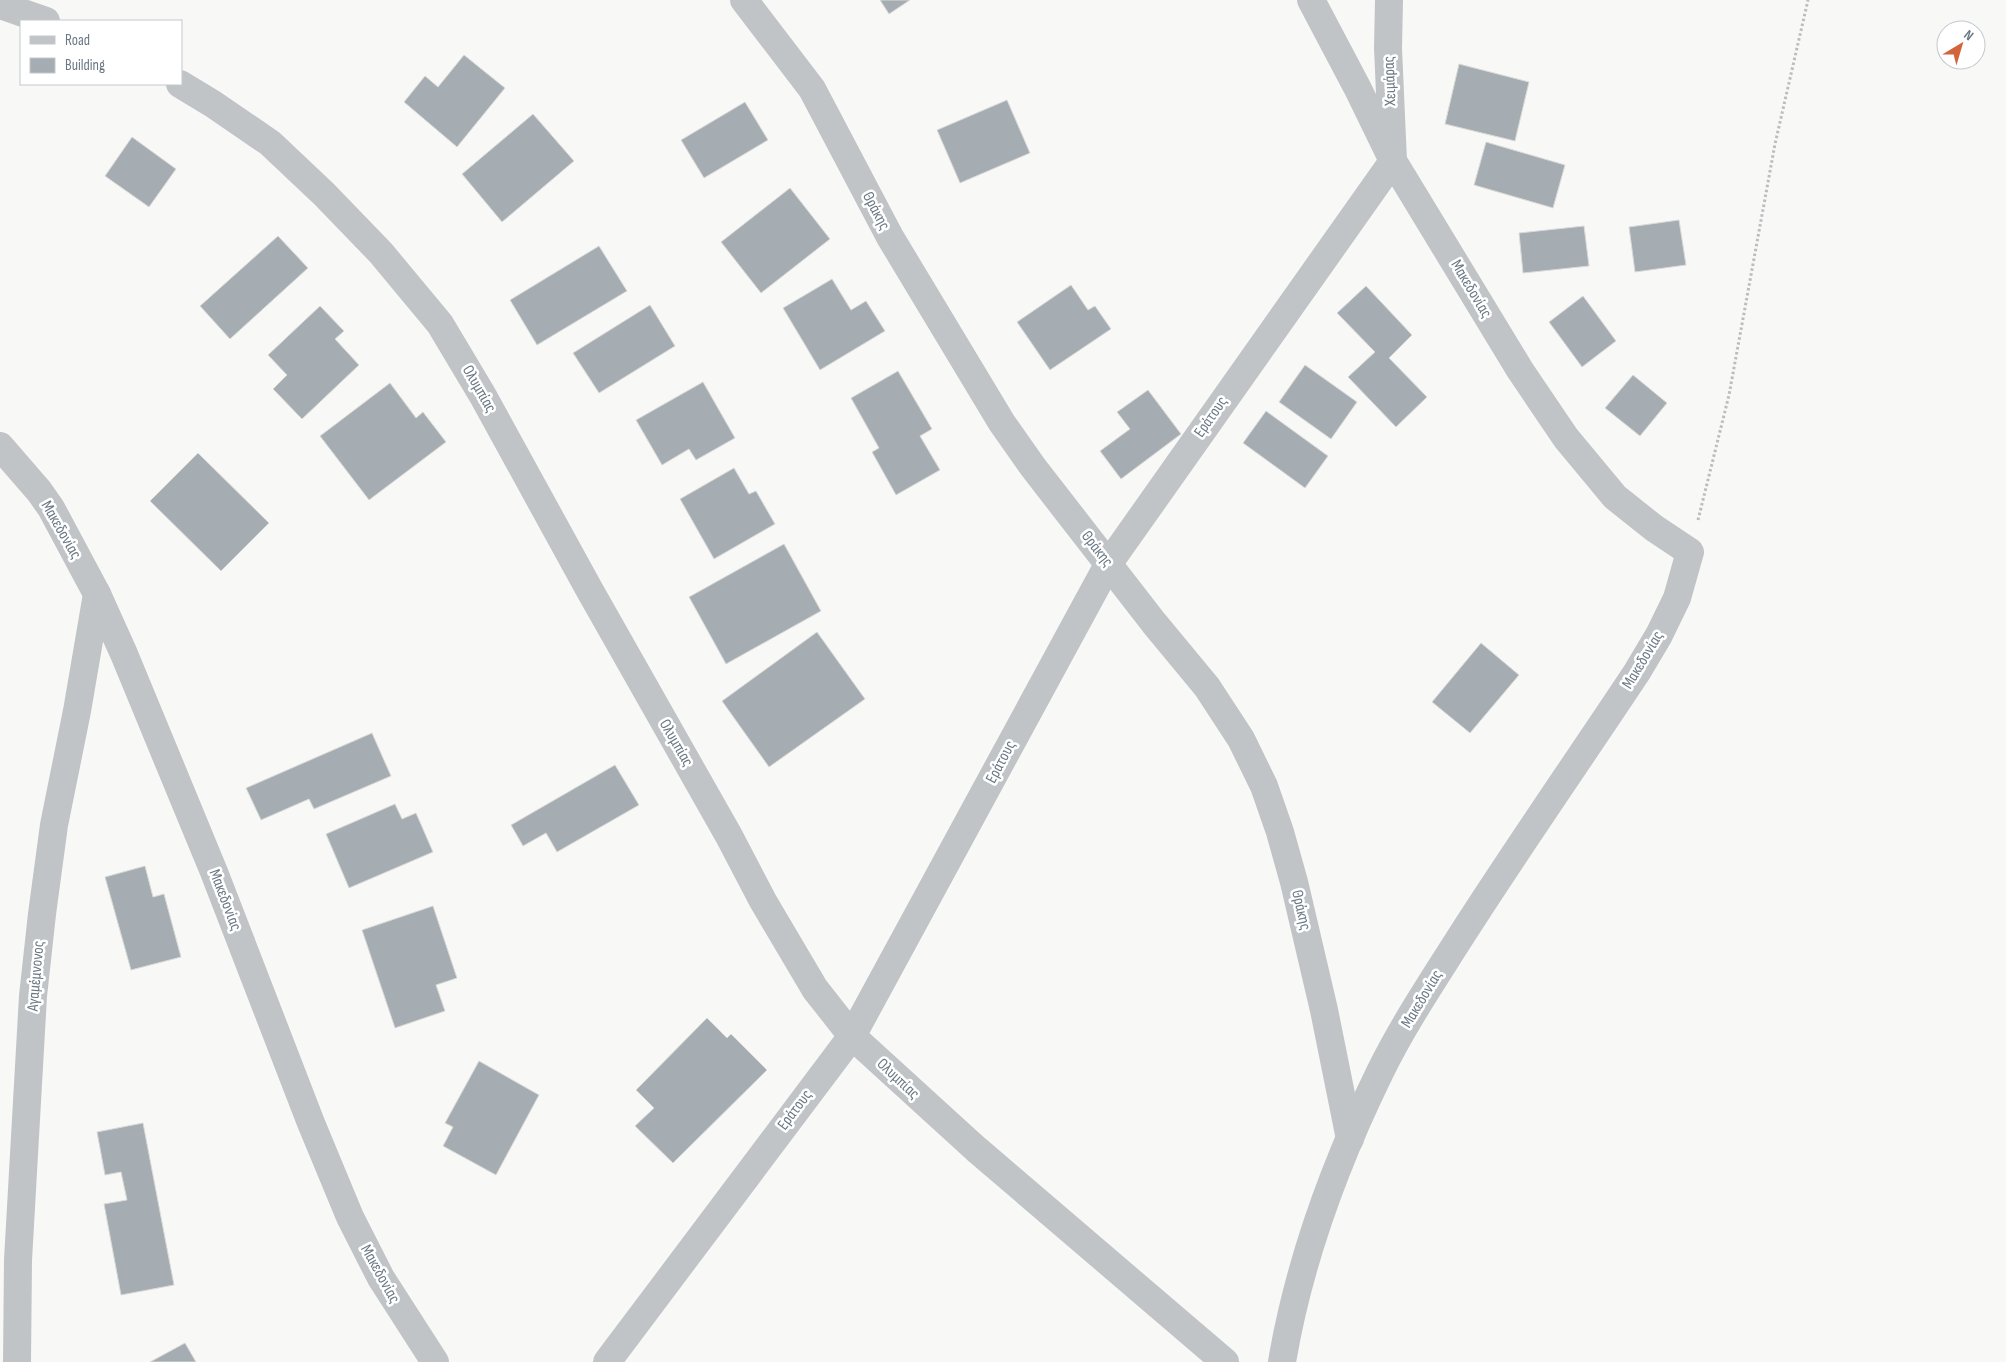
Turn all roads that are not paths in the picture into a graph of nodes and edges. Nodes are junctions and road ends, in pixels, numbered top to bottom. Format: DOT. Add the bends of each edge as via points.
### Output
graph roads {
  1 [pos="744,0"];
  2 [pos="1311,0"];
  3 [pos="1389,0"];
  4 [pos="0,4"];
  5 [pos="43,20"];
  6 [pos="182,85"];
  7 [pos="1393,161"];
  8 [pos="0,446"];
  9 [pos="1108,563"];
  10 [pos="96,594"];
  11 [pos="852,1036"];
  12 [pos="1350,1139"];
  13 [pos="17,1362"];
  14 [pos="435,1362"];
  15 [pos="607,1362"];
  16 [pos="1225,1362"];
  17 [pos="1282,1362"];
  1 -- 9 [label="street, Θράκης" via="812,89 890,237 1002,423 1032,468"];
  2 -- 7 [label="street, Μακεδονίας"];
  3 -- 7 [label="street, Χειμάρας"];
  4 -- 5 [label="street"];
  6 -- 11 [label="street, Ολυμπίας" via="270,143 381,253 440,324 484,396 763,901 815,989"];
  7 -- 9 [label="street, Εράτους"];
  7 -- 12 [label="street, Μακεδονίας" via="1520,370 1566,438 1615,497 1690,552 1676,598 1655,642 1420,1000 1380,1072"];
  8 -- 10 [label="street, Μακεδονίας" via="51,508"];
  9 -- 11 [label="street, Εράτους"];
  9 -- 12 [label="street, Θράκης" via="1207,687 1240,739 1264,786 1294,882"];
  10 -- 13 [label="street, Αγαμέμνονος" via="54,825 33,996 18,1260"];
  10 -- 14 [label="street, Μακεδονίας" via="214,872 350,1217 381,1278"];
  11 -- 15 [label="street, Εράτους"];
  11 -- 16 [label="street, Ολυμπίας" via="976,1149"];
  12 -- 17 [label="street, Μακεδονίας" via="1316,1225"];
}
